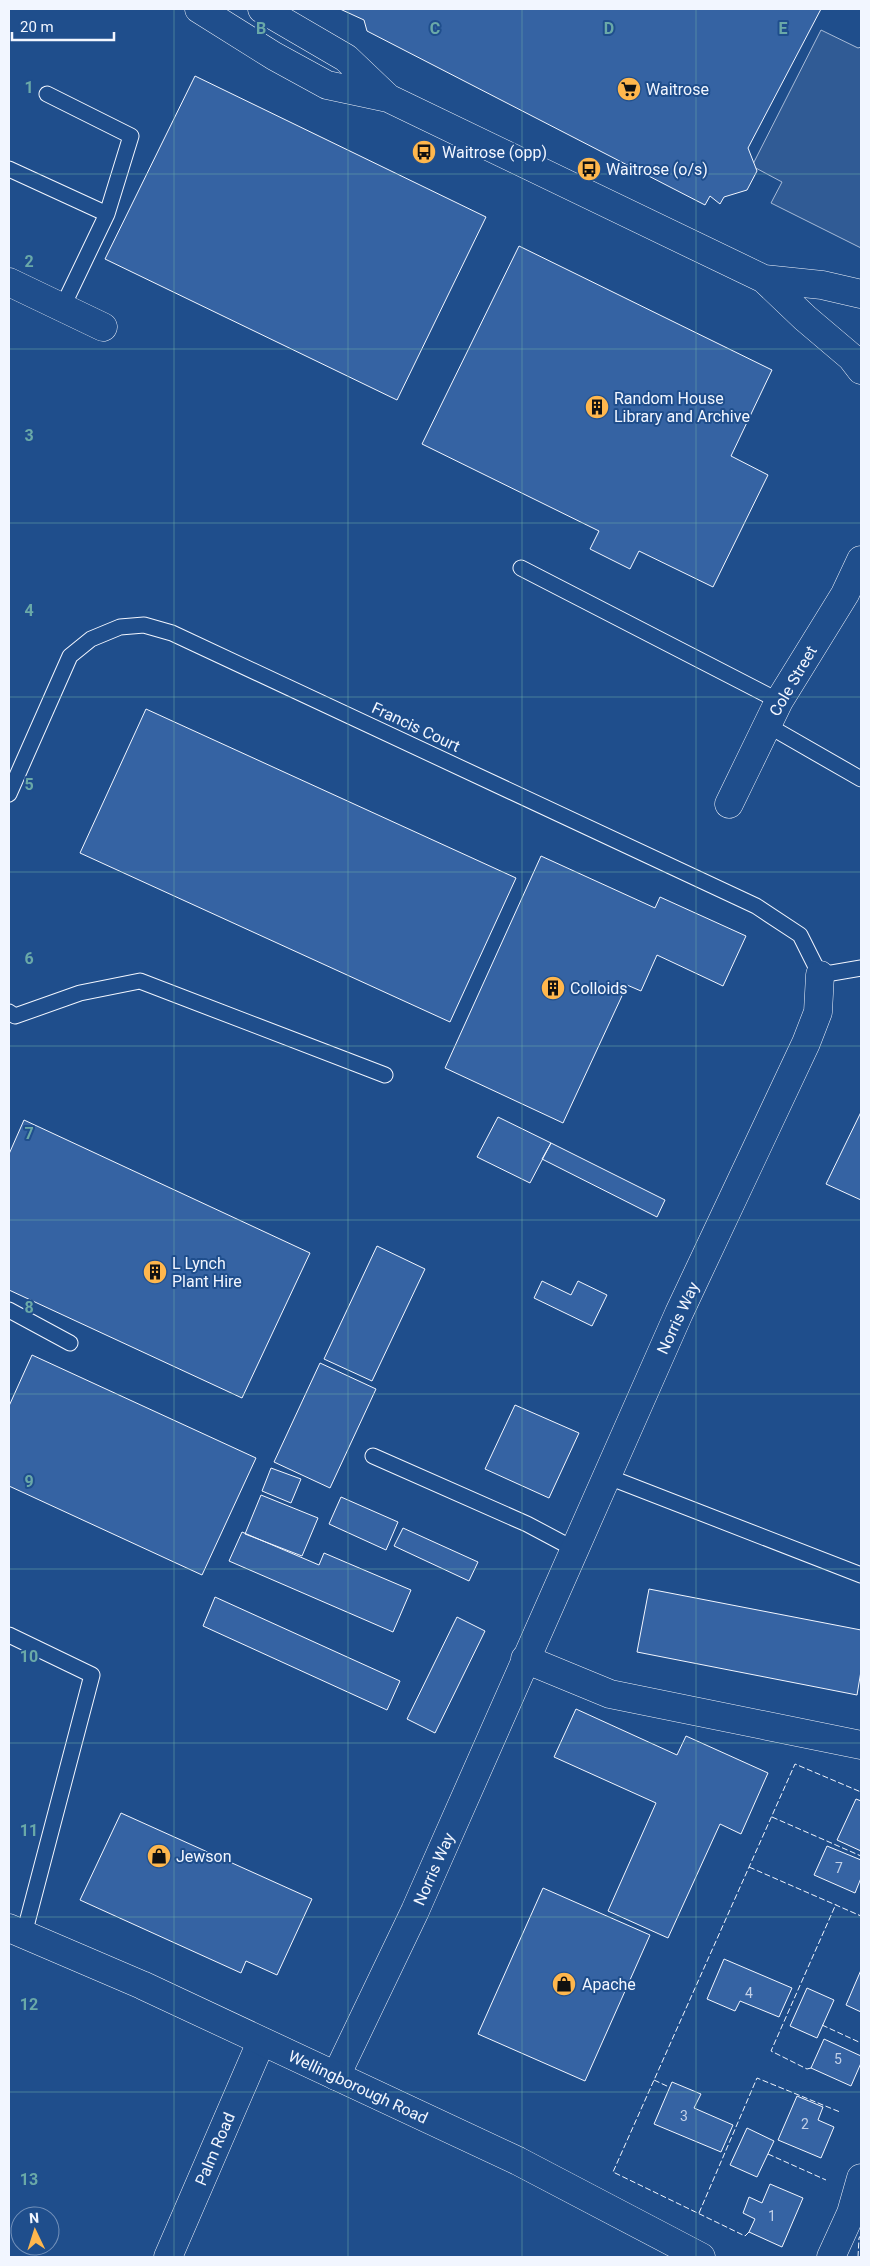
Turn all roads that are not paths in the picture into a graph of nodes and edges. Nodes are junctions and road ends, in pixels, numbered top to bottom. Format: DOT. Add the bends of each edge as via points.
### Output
graph roads {
  1 [pos="199,9"];
  2 [pos="262,9"];
  3 [pos="47,94"];
  4 [pos="388,98"];
  5 [pos="9,169"];
  6 [pos="108,214"];
  7 [pos="764,279"];
  8 [pos="9,282"];
  9 [pos="861,294"];
  10 [pos="62,308"];
  11 [pos="103,327"];
  12 [pos="861,370"];
  13 [pos="861,560"];
  14 [pos="521,568"];
  15 [pos="779,701"];
  16 [pos="767,725"];
  17 [pos="861,779"];
  18 [pos="9,794"];
  19 [pos="729,804"];
  20 [pos="861,968"];
  21 [pos="820,975"];
  22 [pos="9,1012"];
  23 [pos="385,1075"];
  24 [pos="9,1310"];
  25 [pos="70,1343"];
  26 [pos="373,1456"];
  27 [pos="606,1476"];
  28 [pos="574,1548"];
  29 [pos="861,1575"];
  30 [pos="9,1635"];
  31 [pos="525,1659"];
  32 [pos="861,1745"];
  33 [pos="16,1931"];
  34 [pos="261,2042"];
  35 [pos="336,2076"];
  36 [pos="861,2178"];
  37 [pos="689,2254"];
  38 [pos="168,2257"];
  39 [pos="831,2257"];
  1 -- 4 [label="street" via="327,85"];
  2 -- 4 [label="street" via="346,58"];
  3 -- 6 [label="lane" via="131,136"];
  4 -- 7 [label="street"];
  5 -- 6 [label="lane"];
  6 -- 10 [label="lane"];
  7 -- 9 [label="street" via="822,285"];
  7 -- 12 [label="street" via="851,357"];
  8 -- 10 [label="street"];
  10 -- 11 [label="street"];
  13 -- 15 [label="street, Cole Street" via="845,594"];
  14 -- 15 [label="lane"];
  15 -- 16 [label="street, Cole Street"];
  16 -- 17 [label="lane"];
  16 -- 19 [label="street, Cole Street"];
  18 -- 21 [label="lane, Francis Court" via="70,656 91,639 120,627 144,626 172,633 756,906 800,935"];
  20 -- 21 [label="lane"];
  21 -- 27 [label="street, Norris Way" via="818,1012 806,1043"];
  22 -- 23 [label="lane" via="15,1016 80,993 140,981"];
  24 -- 25 [label="lane"];
  26 -- 28 [label="lane"];
  27 -- 28 [label="street, Norris Way"];
  27 -- 29 [label="lane"];
  28 -- 31 [label="street, Norris Way"];
  30 -- 33 [label="lane" via="92,1675"];
  31 -- 32 [label="street" via="610,1694"];
  31 -- 35 [label="street, Norris Way" via="415,1911"];
  33 -- 34 [label="street, Wellingborough Road" via="142,1985"];
  34 -- 35 [label="street, Wellingborough Road"];
  34 -- 38 [label="street, Palm Road"];
  35 -- 37 [label="street, Wellingborough Road" via="518,2161"];
  36 -- 39 [label="street" via="851,2213"];
}
